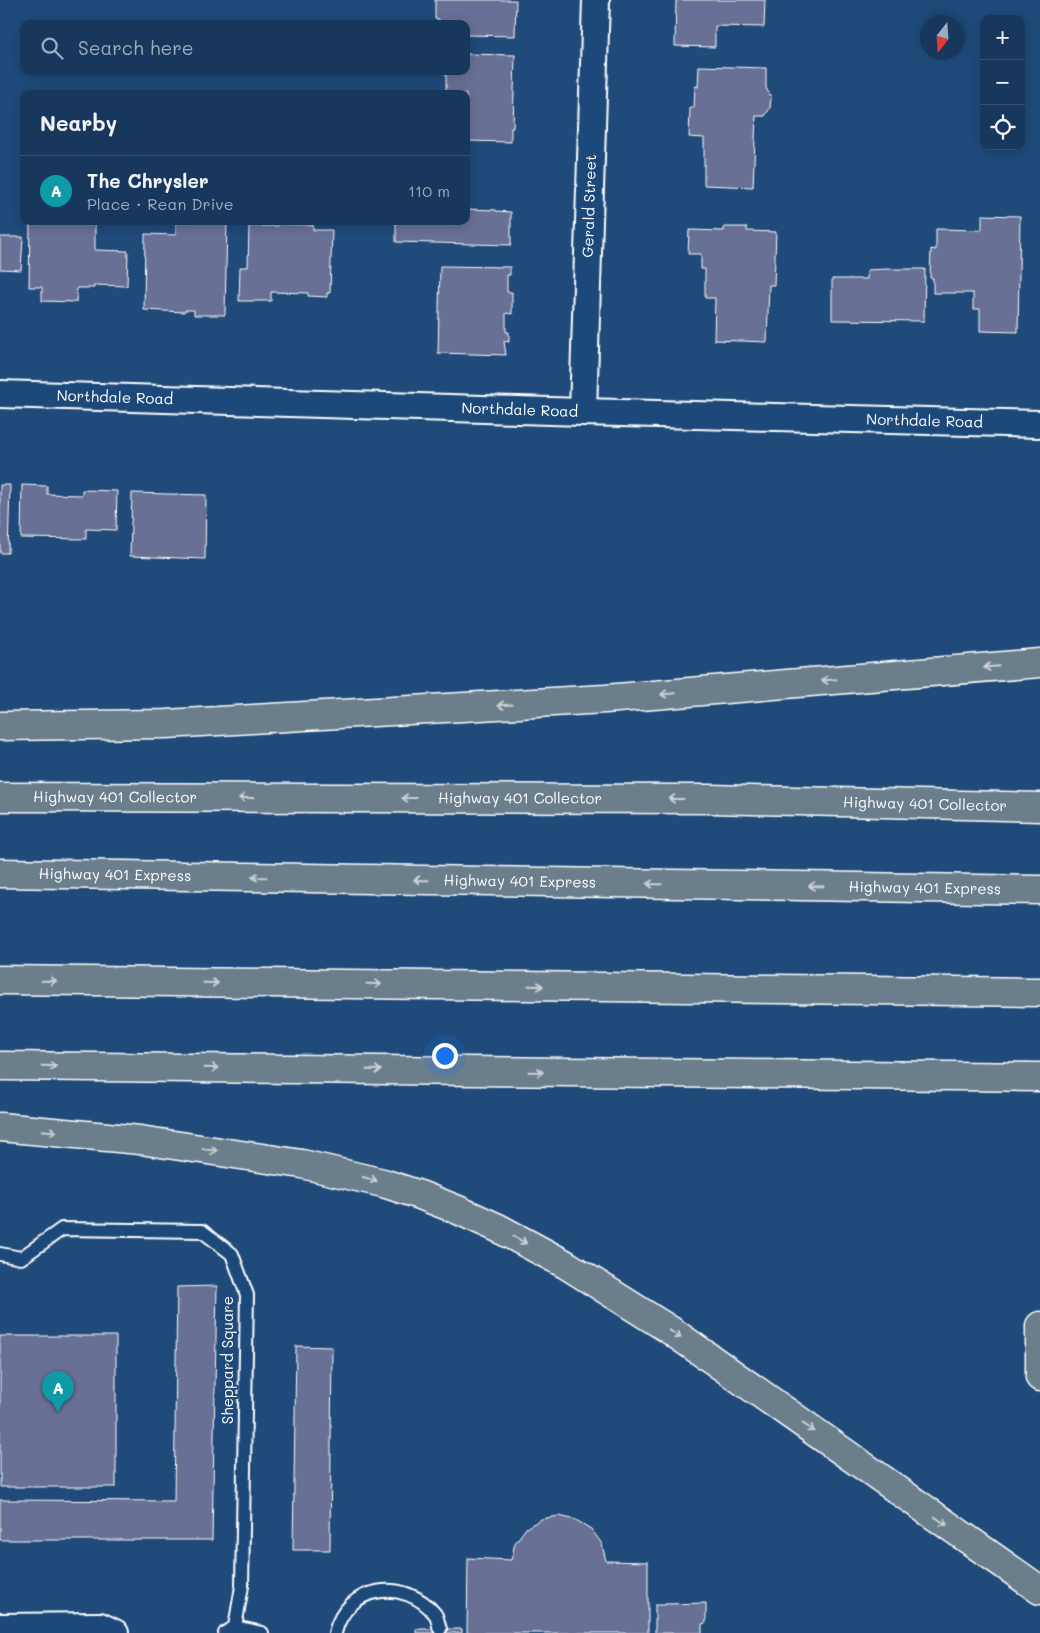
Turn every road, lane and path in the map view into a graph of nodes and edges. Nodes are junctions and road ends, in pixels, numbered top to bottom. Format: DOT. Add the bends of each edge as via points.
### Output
graph roads {
  1 [pos="596,0"];
  2 [pos="0,394"];
  3 [pos="583,412"];
  4 [pos="1040,424"];
  5 [pos="1040,663"];
  6 [pos="0,726"];
  7 [pos="1040,788"];
  8 [pos="0,797"];
  9 [pos="710,799"];
  10 [pos="1040,807"];
  11 [pos="0,873"];
  12 [pos="1040,890"];
  13 [pos="0,980"];
  14 [pos="1040,992"];
  15 [pos="0,1066"];
  16 [pos="1040,1077"];
  17 [pos="0,1127"];
  18 [pos="0,1254"];
  19 [pos="1040,1326"];
  20 [pos="1040,1377"];
  21 [pos="1040,1590"];
  22 [pos="0,1627"];
  23 [pos="440,1629"];
  24 [pos="230,1630"];
  25 [pos="115,1633"];
  26 [pos="262,1633"];
  27 [pos="335,1633"];
  1 -- 3 [label="street, Gerald Street"];
  2 -- 3 [label="street, Northdale Road"];
  3 -- 4 [label="street, Northdale Road"];
  5 -- 6 [label="highway, one-way" via="605,699 166,724"];
  7 -- 9 [label="highway"];
  9 -- 8 [label="highway, Highway 401 Collector, one-way"];
  9 -- 10 [label="highway, Highway 401 Collector"];
  12 -- 11 [label="highway, Highway 401 Express, one-way"];
  13 -- 14 [label="highway, one-way"];
  15 -- 16 [label="highway, one-way"];
  17 -- 21 [label="highway, one-way" via="140,1140 302,1164 383,1183 458,1210 565,1264 670,1330"];
  18 -- 24 [label="lane, Sheppard Square" via="21,1258 62,1229 202,1231 232,1254 247,1295 242,1586"];
  19 -- 20 [label="highway"];
  22 -- 25 [label="street" via="100,1626"];
  23 -- 27 [label="lane" via="436,1615 414,1596 386,1589 358,1598 338,1620"];
  24 -- 26 [label="lane"];
}
